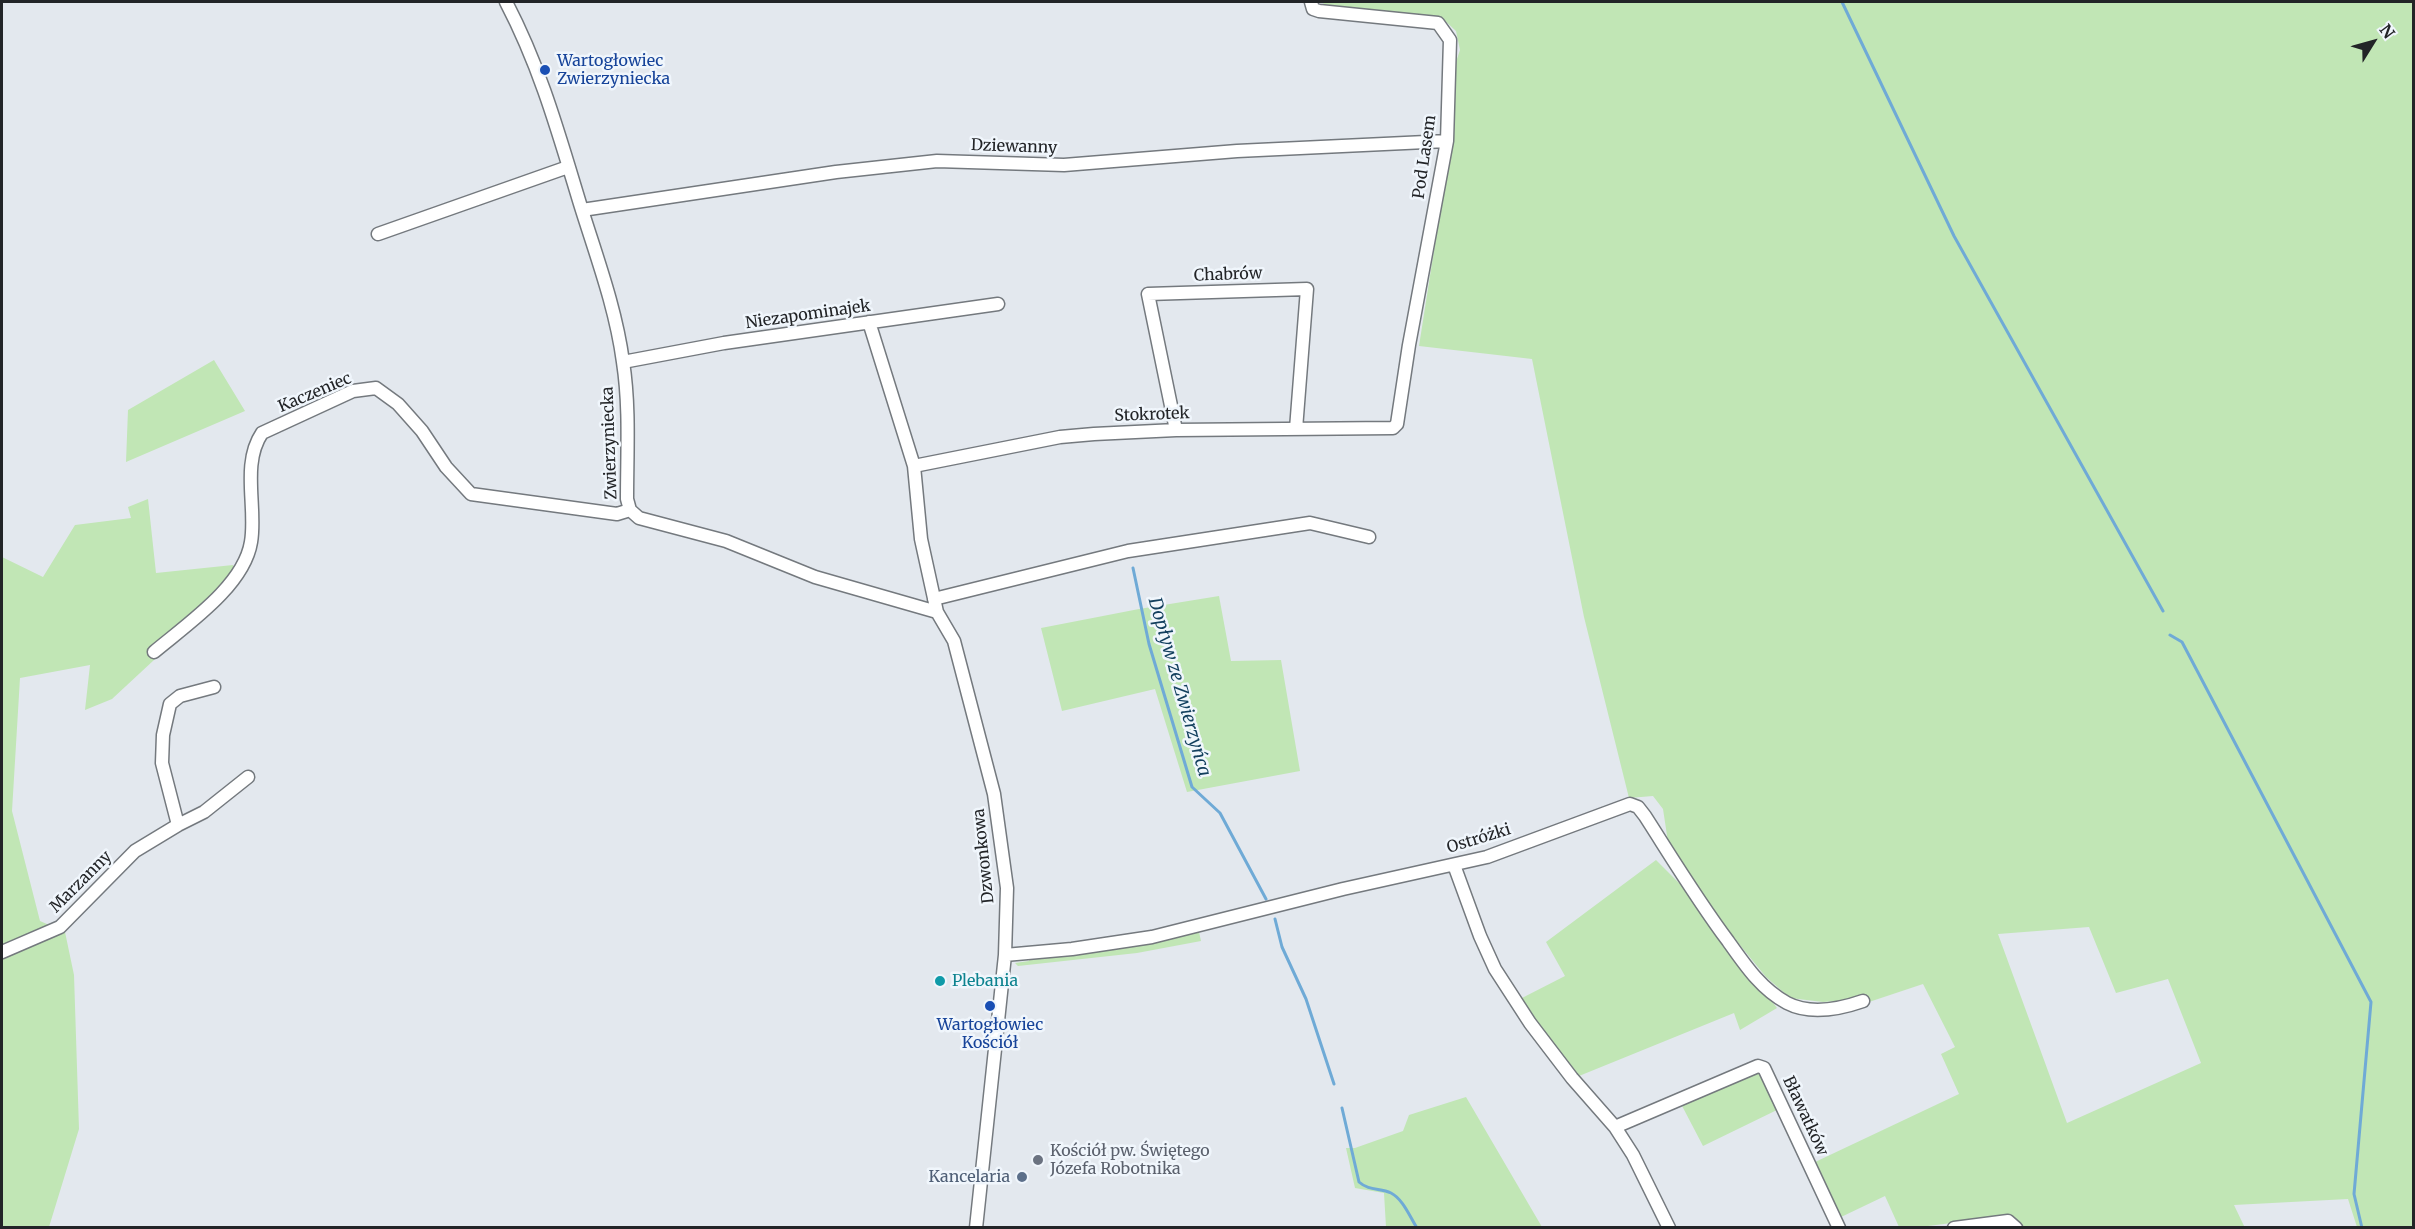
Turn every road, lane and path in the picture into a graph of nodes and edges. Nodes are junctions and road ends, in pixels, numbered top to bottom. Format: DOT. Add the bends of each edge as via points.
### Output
graph roads {
  1 [pos="506,2"];
  2 [pos="1311,2"];
  3 [pos="1447,141"];
  4 [pos="568,166"];
  5 [pos="582,210"];
  6 [pos="378,234"];
  7 [pos="998,304"];
  8 [pos="869,322"];
  9 [pos="623,362"];
  10 [pos="1393,428"];
  11 [pos="1296,429"];
  12 [pos="1176,430"];
  13 [pos="914,466"];
  14 [pos="630,510"];
  15 [pos="1369,537"];
  16 [pos="934,598"];
  17 [pos="937,612"];
  18 [pos="154,652"];
  19 [pos="214,687"];
  20 [pos="248,777"];
  21 [pos="178,825"];
  22 [pos="1454,865"];
  23 [pos="2,952"];
  24 [pos="1005,955"];
  25 [pos="1863,1001"];
  26 [pos="1615,1126"];
  27 [pos="976,1227"];
  28 [pos="1669,1227"];
  29 [pos="1839,1227"];
  30 [pos="1954,1227"];
  31 [pos="2016,1227"];
  1 -- 4 [label="street, Zwierzyniecka" via="543,82"];
  2 -- 3 [label="street, Pod Lasem" via="1313,9 1319,11 1438,23 1450,40"];
  3 -- 5 [label="street, Dziewanny" via="1238,151 1064,165 937,161"];
  3 -- 10 [label="street, Pod Lasem" via="1397,424"];
  4 -- 5 [label="street, Zwierzyniecka"];
  4 -- 6 [label="street"];
  5 -- 9 [label="street, Zwierzyniecka" via="614,313"];
  7 -- 8 [label="street, Niezapominajek"];
  8 -- 9 [label="street, Niezapominajek"];
  8 -- 13 [label="street, Dzwonkowa"];
  9 -- 14 [label="street, Zwierzyniecka"];
  10 -- 11 [label="street, Stokrotek"];
  11 -- 12 [label="street, Stokrotek"];
  11 -- 12 [label="street, Chabrów" via="1307,289 1148,294"];
  12 -- 13 [label="street, Stokrotek" via="1060,437"];
  13 -- 16 [label="street, Dzwonkowa" via="921,539"];
  14 -- 17 [label="street, Zwierzyniecka" via="639,518 726,541 815,577"];
  14 -- 18 [label="street, Kaczeniec" via="617,514 471,494 398,404 376,388 353,391 262,433 255,442 251,543 242,567 232,582"];
  15 -- 16 [label="street" via="1310,523 1128,551"];
  16 -- 17 [label="street, Dzwonkowa"];
  17 -- 24 [label="street, Dzwonkowa" via="954,641 994,794 1007,888"];
  19 -- 21 [label="street" via="180,696 170,704 162,763"];
  20 -- 21 [label="street, Marzanny" via="204,812"];
  21 -- 23 [label="street, Marzanny" via="135,852 60,927"];
  22 -- 24 [label="street, Ostróżki" via="1163,934"];
  22 -- 25 [label="street, Ostróżki" via="1630,804 1645,816 1708,915 1754,977 1771,992 1789,1004 1818,1011"];
  22 -- 26 [label="street" via="1495,969 1565,1069"];
  24 -- 27 [label="street, Dzwonkowa"];
  26 -- 28 [label="street"];
  26 -- 29 [label="street, Bławatków" via="1751,1066 1764,1068"];
  30 -- 31 [label="street" via="2008,1221"];
}
